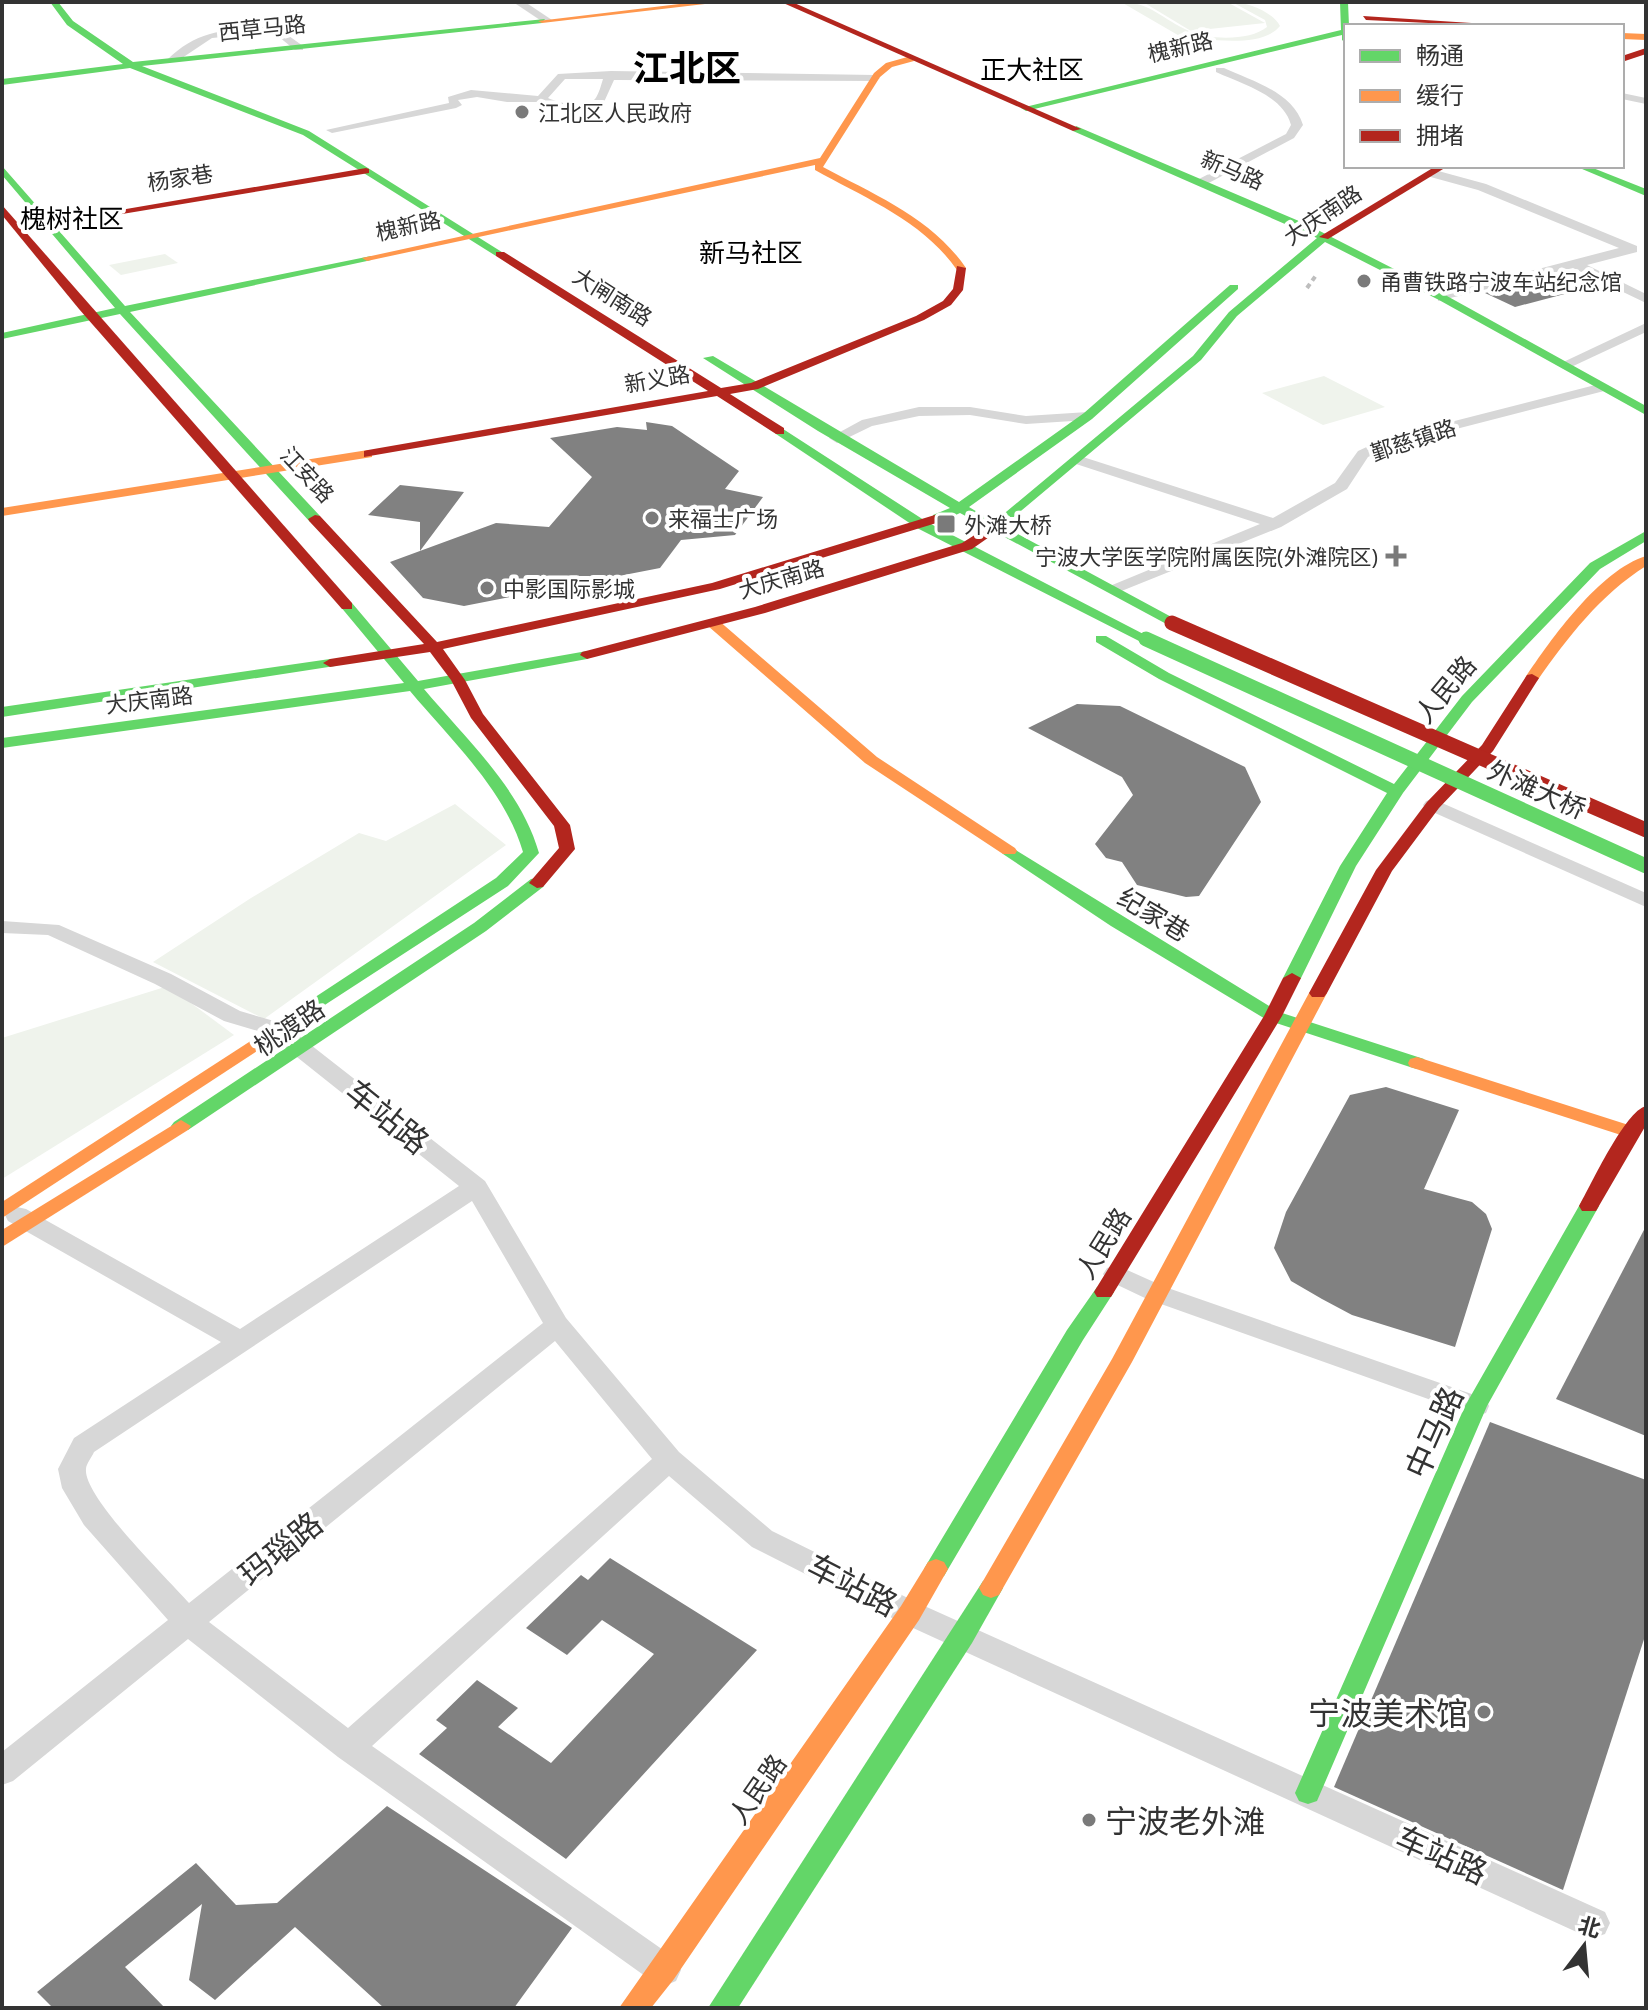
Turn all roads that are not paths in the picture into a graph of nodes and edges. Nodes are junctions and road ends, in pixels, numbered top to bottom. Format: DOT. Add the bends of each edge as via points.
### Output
graph roads {
  1 [pos="54,2"];
  2 [pos="518,2"];
  3 [pos="718,2"];
  4 [pos="1344,2"];
  5 [pos="796,4"];
  6 [pos="85,11"];
  7 [pos="1366,15"];
  8 [pos="547,20"];
  9 [pos="1345,24"];
  10 [pos="1463,24"];
  11 [pos="1624,36"];
  12 [pos="1344,37"];
  13 [pos="1646,37"];
  14 [pos="1344,38"];
  15 [pos="1646,51"];
  16 [pos="1624,58"];
  17 [pos="911,59"];
  18 [pos="164,61"];
  19 [pos="1646,64"];
  20 [pos="131,65"];
  21 [pos="1220,70"];
  22 [pos="1624,71"];
  23 [pos="611,74"];
  24 [pos="875,78"];
  25 [pos="2,82"];
  26 [pos="1624,96"];
  27 [pos="499,98"];
  28 [pos="541,99"];
  29 [pos="1646,101"];
  30 [pos="456,105"];
  31 [pos="1033,110"];
  32 [pos="332,130"];
  33 [pos="821,164"];
  34 [pos="1585,168"];
  35 [pos="1624,168"];
  36 [pos="2,169"];
  37 [pos="1437,170"];
  38 [pos="366,171"];
  39 [pos="1646,177"];
  40 [pos="1203,182"];
  41 [pos="422,183"];
  42 [pos="1646,193"];
  43 [pos="2,208"];
  44 [pos="475,214"];
  45 [pos="47,224"];
  46 [pos="10,230"];
  47 [pos="509,235"];
  48 [pos="1324,237"];
  49 [pos="474,238"];
  50 [pos="1646,245"];
  51 [pos="1632,249"];
  52 [pos="1577,265"];
  53 [pos="1243,279"];
  54 [pos="1443,298"];
  55 [pos="1646,299"];
  56 [pos="125,312"];
  57 [pos="94,319"];
  58 [pos="1646,327"];
  59 [pos="2,338"];
  60 [pos="689,345"];
  61 [pos="1564,365"];
  62 [pos="754,386"];
  63 [pos="1603,387"];
  64 [pos="720,391"];
  65 [pos="1646,411"];
  66 [pos="1088,416"];
  67 [pos="837,438"];
  68 [pos="1078,460"];
  69 [pos="272,471"];
  70 [pos="235,477"];
  71 [pos="958,509"];
  72 [pos="2,512"];
  73 [pos="1275,524"];
  74 [pos="922,525"];
  75 [pos="997,526"];
  76 [pos="1646,535"];
  77 [pos="967,546"];
  78 [pos="1646,560"];
  79 [pos="1066,567"];
  80 [pos="1032,579"];
  81 [pos="1113,588"];
  82 [pos="713,623"];
  83 [pos="1146,639"];
  84 [pos="434,647"];
  85 [pos="389,654"];
  86 [pos="458,680"];
  87 [pos="412,685"];
  88 [pos="2,712"];
  89 [pos="1442,732"];
  90 [pos="2,743"];
  91 [pos="1482,754"];
  92 [pos="1396,791"];
  93 [pos="1433,805"];
  94 [pos="1646,821"];
  95 [pos="562,825"];
  96 [pos="1646,830"];
  97 [pos="1646,866"];
  98 [pos="1646,901"];
  99 [pos="2,927"];
  100 [pos="1273,1016"];
  101 [pos="1301,1027"];
  102 [pos="276,1029"];
  103 [pos="305,1049"];
  104 [pos="1646,1112"];
  105 [pos="1631,1132"];
  106 [pos="476,1187"];
  107 [pos="3,1211"];
  108 [pos="31,1222"];
  109 [pos="2,1240"];
  110 [pos="1116,1274"];
  111 [pos="1156,1293"];
  112 [pos="557,1325"];
  113 [pos="242,1342"];
  114 [pos="1476,1406"];
  115 [pos="669,1460"];
  116 [pos="910,1613"];
  117 [pos="188,1622"];
  118 [pos="963,1636"];
  119 [pos="349,1747"];
  120 [pos="2,1771"];
  121 [pos="1308,1793"];
  122 [pos="1593,1923"];
  123 [pos="664,1970"];
  124 [pos="633,2008"];
  125 [pos="722,2008"];
  1 -- 20 [label="street, 大闸南路" via="70,23"];
  2 -- 8 [label="street"];
  3 -- 8 [label="street, 西草马路"];
  4 -- 9 [label="street"];
  5 -- 17 [label="street, 新马路"];
  6 -- 18 [label="street"];
  7 -- 10 [label="street"];
  8 -- 18 [label="street, 西草马路"];
  11 -- 13 [label="street"];
  12 -- 31 [label="street, 槐新路"];
  14 -- 21 [label="street, 槐新路"];
  15 -- 16 [label="street"];
  17 -- 24 [label="street" via="889,65"];
  17 -- 31 [label="street, 新马路"];
  18 -- 20 [label="street, 西草马路"];
  18 -- 32 [label="street"];
  19 -- 22 [label="street"];
  20 -- 25 [label="street, 西草马路"];
  20 -- 38 [label="street, 大闸南路" via="306,133"];
  21 -- 31 [label="street, 槐新路"];
  21 -- 40 [label="street" via="1282,102 1294,112 1297,125 1290,136"];
  23 -- 24 [label="street"];
  23 -- 28 [label="street" via="562,76"];
  23 -- 28 [label="street" via="600,100 591,107 558,107"];
  24 -- 33 [label="street"];
  26 -- 29 [label="street"];
  27 -- 28 [label="street"];
  27 -- 30 [label="street" via="476,107"];
  27 -- 30 [label="street" via="464,94 452,99"];
  30 -- 32 [label="street"];
  31 -- 40 [label="street, 新马路"];
  32 -- 41 [label="street"];
  33 -- 47 [label="street, 槐新路"];
  33 -- 62 [label="street, 新义路" via="951,252 961,266 958,290 920,318"];
  34 -- 42 [label="street"];
  35 -- 39 [label="street"];
  36 -- 45 [label="street, 江安路"];
  37 -- 48 [label="street, 大庆南路"];
  37 -- 51 [label="street"];
  38 -- 45 [label="street, 杨家巷"];
  38 -- 49 [label="street, 大闸南路"];
  40 -- 48 [label="street, 新马路"];
  43 -- 46 [label="street"];
  44 -- 47 [label="street"];
  45 -- 46 [label="street, 杨家巷"];
  45 -- 56 [label="street, 江安路"];
  46 -- 57 [label="street"];
  47 -- 49 [label="street, 槐新路"];
  48 -- 54 [label="street, 新马路"];
  48 -- 68 [label="street, 大庆南路" via="1233,314 1197,358"];
  49 -- 56 [label="street, 槐新路"];
  49 -- 64 [label="street, 大闸南路"];
  50 -- 51 [label="street"];
  51 -- 52 [label="street"];
  52 -- 54 [label="street"];
  52 -- 55 [label="street"];
  53 -- 66 [label="street, 大庆南路"];
  54 -- 61 [label="street, 新马路"];
  56 -- 57 [label="street, 槐新路"];
  56 -- 69 [label="street, 江安路"];
  57 -- 59 [label="street, 槐新路"];
  57 -- 70 [label="street"];
  58 -- 61 [label="street"];
  60 -- 62 [label="street"];
  61 -- 63 [label="street, 新马路"];
  62 -- 64 [label="street, 新义路"];
  62 -- 67 [label="street"];
  63 -- 65 [label="street, 新马路"];
  63 -- 73 [label="street, 鄞慈镇路" via="1389,442 1363,454 1341,486"];
  64 -- 69 [label="street, 新义路"];
  64 -- 74 [label="street, 大闸南路"];
  66 -- 67 [label="street" via="1024,420 934,411 867,423"];
  66 -- 71 [label="street, 大庆南路"];
  67 -- 71 [label="street"];
  68 -- 73 [label="street"];
  68 -- 75 [label="street, 大庆南路"];
  69 -- 70 [label="street, 新义路"];
  69 -- 84 [label="street, 江安路"];
  70 -- 72 [label="street, 新义路"];
  70 -- 85 [label="street"];
  71 -- 74 [label="street, 大庆南路"];
  71 -- 75 [label="street"];
  73 -- 81 [label="street, 鄞慈镇路"];
  74 -- 77 [label="street, 大闸南路"];
  74 -- 84 [label="street, 大庆南路" via="715,586"];
  75 -- 77 [label="street, 大庆南路"];
  75 -- 79 [label="street"];
  76 -- 89 [label="street, 人民路" via="1595,566"];
  77 -- 80 [label="street, 大闸南路"];
  77 -- 82 [label="street, 大庆南路"];
  78 -- 91 [label="street" via="1622,574 1555,642"];
  79 -- 81 [label="street"];
  79 -- 96 [label="street, 外滩大桥, bridge" via="1172,623"];
  80 -- 83 [label="street, 大闸南路"];
  80 -- 92 [label="street" via="1062,617 1164,676"];
  81 -- 89 [label="street"];
  82 -- 86 [label="street, 大庆南路" via="620,648"];
  82 -- 100 [label="street, 纪家巷" via="871,760 1117,922"];
  83 -- 97 [label="street, 外滩大桥, bridge"];
  84 -- 85 [label="street, 大庆南路"];
  84 -- 86 [label="street, 江安路"];
  85 -- 87 [label="street"];
  85 -- 88 [label="street, 大庆南路"];
  86 -- 87 [label="street, 大庆南路"];
  86 -- 95 [label="street, 江安路" via="476,715"];
  87 -- 90 [label="street, 大庆南路"];
  87 -- 102 [label="street, 桃渡路" via="494,782 528,833 531,853 502,882"];
  89 -- 92 [label="street, 人民路"];
  91 -- 93 [label="street"];
  91 -- 94 [label="street"];
  92 -- 100 [label="street, 人民路" via="1348,866"];
  93 -- 98 [label="street"];
  93 -- 101 [label="street" via="1384,870"];
  95 -- 103 [label="street, 桃渡路" via="567,849 552,870"];
  99 -- 102 [label="street, 车站路" via="52,929 232,1016"];
  100 -- 101 [label="street, 纪家巷"];
  100 -- 110 [label="street, 人民路"];
  101 -- 105 [label="street, 纪家巷"];
  101 -- 111 [label="street"];
  102 -- 103 [label="street, 车站路"];
  102 -- 107 [label="street, 桃渡路"];
  103 -- 106 [label="street, 车站路"];
  103 -- 108 [label="street, 桃渡路"];
  104 -- 105 [label="street, 中马路"];
  105 -- 114 [label="street, 中马路"];
  106 -- 112 [label="street, 车站路"];
  106 -- 113 [label="street"];
  107 -- 108 [label="street"];
  108 -- 109 [label="street, 桃渡路"];
  108 -- 113 [label="street"];
  110 -- 111 [label="street"];
  110 -- 116 [label="street, 人民路"];
  111 -- 114 [label="street"];
  111 -- 118 [label="street"];
  112 -- 115 [label="street, 车站路"];
  112 -- 117 [label="street, 玛瑙路"];
  113 -- 117 [label="street" via="84,1445 72,1469 76,1488 94,1517"];
  114 -- 121 [label="street, 中马路"];
  115 -- 116 [label="street, 车站路" via="762,1539"];
  115 -- 119 [label="street"];
  116 -- 118 [label="street, 车站路"];
  116 -- 123 [label="street, 人民路"];
  117 -- 119 [label="street"];
  117 -- 120 [label="street, 玛瑙路"];
  118 -- 121 [label="street, 车站路"];
  118 -- 125 [label="street"];
  119 -- 123 [label="street"];
  121 -- 122 [label="street, 车站路"];
  123 -- 124 [label="street, 人民路"];
}
